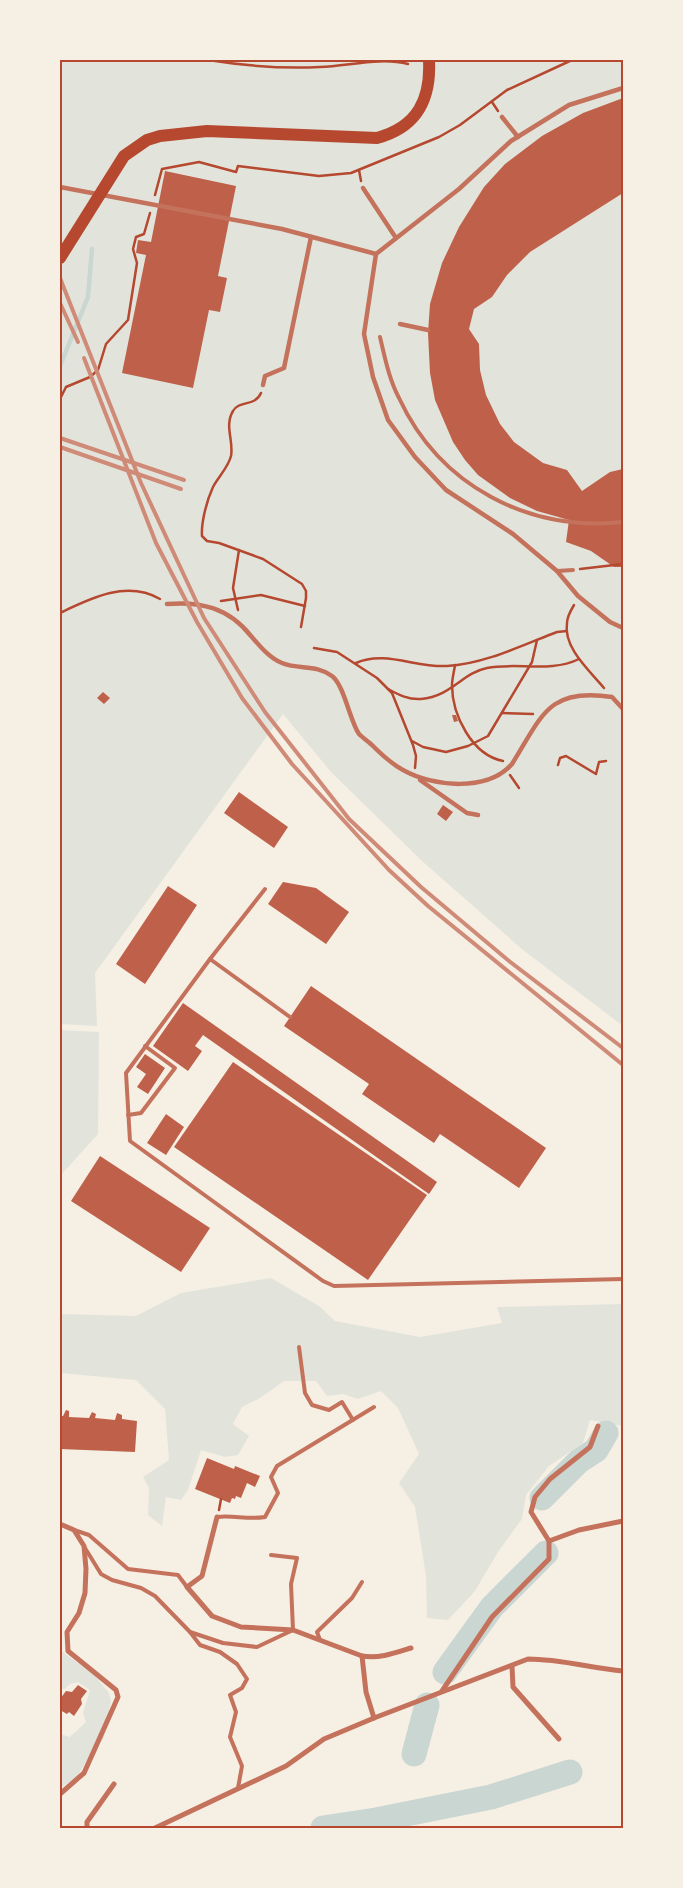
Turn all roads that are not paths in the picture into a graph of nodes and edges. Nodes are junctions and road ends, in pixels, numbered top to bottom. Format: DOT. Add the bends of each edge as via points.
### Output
graph roads {
  1 [pos="429,60"];
  2 [pos="623,88"];
  3 [pos="502,117"];
  4 [pos="518,137"];
  5 [pos="60,187"];
  6 [pos="363,188"];
  7 [pos="311,237"];
  8 [pos="396,238"];
  9 [pos="376,254"];
  10 [pos="60,258"];
  11 [pos="400,324"];
  12 [pos="428,330"];
  13 [pos="380,337"];
  14 [pos="263,385"];
  15 [pos="623,522"];
  16 [pos="573,570"];
  17 [pos="557,571"];
  18 [pos="167,604"];
  19 [pos="623,628"];
  20 [pos="623,710"];
  21 [pos="413,774"];
  22 [pos="478,815"];
  23 [pos="265,889"];
  24 [pos="210,959"];
  25 [pos="290,1017"];
  26 [pos="145,1046"];
  27 [pos="128,1115"];
  28 [pos="623,1278"];
  29 [pos="299,1347"];
  30 [pos="374,1407"];
  31 [pos="353,1420"];
  32 [pos="598,1426"];
  33 [pos="217,1517"];
  34 [pos="623,1522"];
  35 [pos="60,1524"];
  36 [pos="74,1530"];
  37 [pos="549,1541"];
  38 [pos="84,1546"];
  39 [pos="271,1555"];
  40 [pos="362,1582"];
  41 [pos="187,1587"];
  42 [pos="293,1630"];
  43 [pos="60,1631"];
  44 [pos="67,1632"];
  45 [pos="190,1632"];
  46 [pos="320,1640"];
  47 [pos="411,1648"];
  48 [pos="362,1656"];
  49 [pos="512,1666"];
  50 [pos="623,1670"];
  51 [pos="442,1691"];
  52 [pos="374,1718"];
  53 [pos="559,1739"];
  54 [pos="114,1784"];
  55 [pos="238,1788"];
  56 [pos="60,1794"];
  57 [pos="87,1828"];
  58 [pos="155,1828"];
  1 -- 10 [label="main road" via="429,85 423,105 407,123 377,138 207,131 147,140 124,156"];
  2 -- 4 [label="street" via="569,105"];
  3 -- 4 [label="street"];
  4 -- 8 [label="street"];
  5 -- 7 [label="street"];
  6 -- 8 [label="street"];
  7 -- 9 [label="street"];
  7 -- 14 [label="street" via="284,368 264,376"];
  8 -- 9 [label="street"];
  9 -- 17 [label="street" via="364,334 373,377 388,420 415,457 446,490 513,534"];
  11 -- 12 [label="street"];
  13 -- 15 [label="lane" via="389,373 405,411 429,447 456,473 500,502 534,516 581,525"];
  16 -- 17 [label="lane"];
  17 -- 19 [label="street" via="578,596 610,622"];
  18 -- 21 [label="street" via="206,605 226,612 263,650 281,663 319,667 334,677 359,734 395,764"];
  20 -- 21 [label="street" via="612,697 593,694 569,696 544,714 514,762 492,779 468,784 424,779"];
  21 -- 22 [label="street" via="457,807"];
  23 -- 24 [label="lane"];
  24 -- 25 [label="lane"];
  24 -- 26 [label="lane"];
  26 -- 27 [label="lane" via="126,1072"];
  26 -- 27 [label="lane" via="175,1068 141,1113"];
  27 -- 28 [label="lane" via="130,1141 334,1286"];
  29 -- 31 [label="lane" via="305,1393 312,1405 329,1410 342,1402"];
  30 -- 31 [label="lane"];
  31 -- 33 [label="lane" via="277,1466 270,1477 278,1492 265,1517 249,1520"];
  32 -- 37 [label="street" via="590,1447 550,1479 534,1497 531,1512"];
  33 -- 41 [label="street" via="202,1576"];
  34 -- 37 [label="street" via="579,1530"];
  35 -- 36 [label="street"];
  36 -- 38 [label="street"];
  36 -- 41 [label="lane" via="89,1535 128,1569 178,1575"];
  37 -- 51 [label="street" via="549,1558 492,1617"];
  38 -- 44 [label="street" via="85,1593 79,1613"];
  38 -- 45 [label="lane" via="101,1574 155,1596"];
  39 -- 42 [label="lane" via="297,1558 291,1584"];
  40 -- 46 [label="lane" via="352,1598 316,1632"];
  41 -- 42 [label="street" via="212,1616 241,1627"];
  42 -- 45 [label="lane" via="257,1647 223,1643"];
  42 -- 46 [label="street"];
  43 -- 44 [label="street"];
  44 -- 56 [label="street" via="68,1651 116,1690 118,1698 84,1773"];
  45 -- 55 [label="lane" via="200,1645 220,1652 237,1664 247,1679 242,1688 230,1695 236,1712 230,1737 242,1766"];
  46 -- 48 [label="street"];
  47 -- 48 [label="street" via="390,1654"];
  48 -- 52 [label="street" via="366,1692"];
  49 -- 50 [label="street" via="528,1659 552,1659 592,1668"];
  49 -- 51 [label="street"];
  49 -- 53 [label="street" via="513,1687"];
  51 -- 52 [label="street"];
  52 -- 55 [label="street" via="324,1739 286,1766"];
  54 -- 57 [label="street" via="87,1822"];
  55 -- 58 [label="street"];
}
